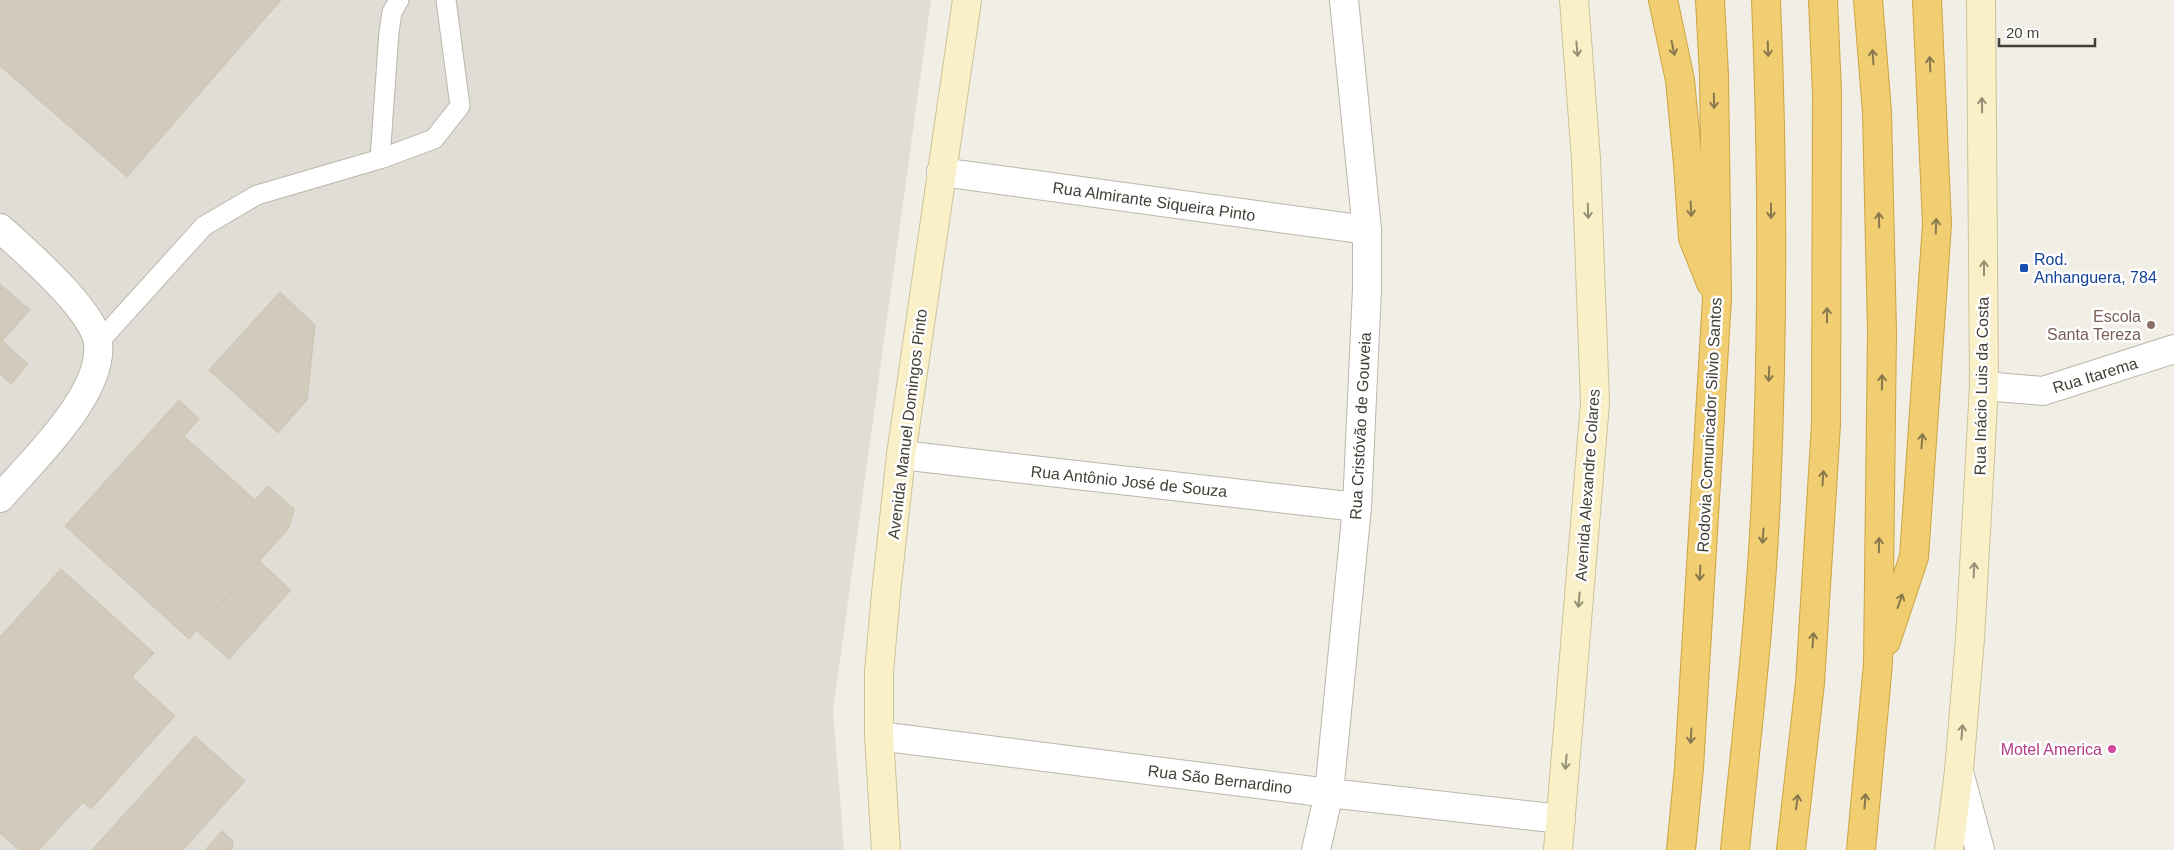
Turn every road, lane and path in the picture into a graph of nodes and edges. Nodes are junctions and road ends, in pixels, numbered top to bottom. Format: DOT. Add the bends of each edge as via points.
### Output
graph roads {
  1 [pos="400,0"];
  2 [pos="446,0"];
  3 [pos="968,0"];
  4 [pos="1344,0"];
  5 [pos="1574,0"];
  6 [pos="1663,0"];
  7 [pos="1710,0"];
  8 [pos="1766,0"];
  9 [pos="1823,0"];
  10 [pos="1868,0"];
  11 [pos="1927,0"];
  12 [pos="1981,0"];
  13 [pos="380,159"];
  14 [pos="941,172"];
  15 [pos="0,228"];
  16 [pos="1367,230"];
  17 [pos="1716,298"];
  18 [pos="98,343"];
  19 [pos="2174,349"];
  20 [pos="1984,386"];
  21 [pos="901,455"];
  22 [pos="0,498"];
  23 [pos="1358,507"];
  24 [pos="1878,663"];
  25 [pos="879,736"];
  26 [pos="1959,771"];
  27 [pos="1329,793"];
  28 [pos="1561,819"];
  29 [pos="886,850"];
  30 [pos="1316,850"];
  31 [pos="1558,850"];
  32 [pos="1680,850"];
  33 [pos="1735,850"];
  34 [pos="1791,850"];
  35 [pos="1861,850"];
  36 [pos="1949,850"];
  37 [pos="1980,850"];
  1 -- 13 [label="lane" via="392,12 389,32"];
  2 -- 13 [label="lane" via="460,106 434,139"];
  3 -- 14 [label="main road, Avenida Manuel Domingos Pinto"];
  4 -- 16 [label="street, Rua Cristóvão de Gouveia"];
  5 -- 28 [label="main road, Avenida Alexandre Colares, one-way" via="1586,159 1595,403"];
  6 -- 17 [label="highway, one-way" via="1680,80 1693,238"];
  7 -- 17 [label="highway, Rodovia Comunicador Silvio Santos, one-way"];
  8 -- 33 [label="highway, one-way" via="1772,139 1766,498"];
  34 -- 9 [label="highway, one-way" via="1810,683 1826,424 1827,93"];
  24 -- 10 [label="highway, one-way" via="1882,332 1876,112"];
  24 -- 11 [label="highway, one-way" via="1914,557 1937,224"];
  20 -- 12 [label="main road, Rua Inácio Luis da Costa, one-way"];
  13 -- 18 [label="lane" via="257,195 204,226"];
  14 -- 16 [label="street, Rua Almirante Siqueira Pinto"];
  14 -- 21 [label="main road, Avenida Manuel Domingos Pinto"];
  15 -- 18 [label="street" via="72,297"];
  16 -- 23 [label="street, Rua Cristóvão de Gouveia"];
  17 -- 32 [label="highway, Rodovia Comunicador Silvio Santos, one-way" via="1689,768"];
  18 -- 22 [label="street" via="95,369 86,394"];
  19 -- 20 [label="street, Rua Itarema" via="2043,391"];
  26 -- 20 [label="main road, Rua Inácio Luis da Costa, one-way"];
  21 -- 23 [label="street, Rua Antônio José de Souza"];
  21 -- 25 [label="main road, Avenida Manuel Domingos Pinto" via="879,672"];
  23 -- 27 [label="street, Rua Cristóvão de Gouveia"];
  35 -- 24 [label="highway, one-way"];
  25 -- 27 [label="street, Rua São Bernardino"];
  25 -- 29 [label="main road, Avenida Manuel Domingos Pinto"];
  26 -- 36 [label="main road, Rua Inácio Luis da Costa"];
  26 -- 37 [label="street, Rua Inácio Luis da Costa"];
  27 -- 28 [label="street, Rua São Bernardino"];
  27 -- 30 [label="street, Rua Cristóvão de Gouveia"];
  28 -- 31 [label="main road, Avenida Alexandre Colares"];
}
